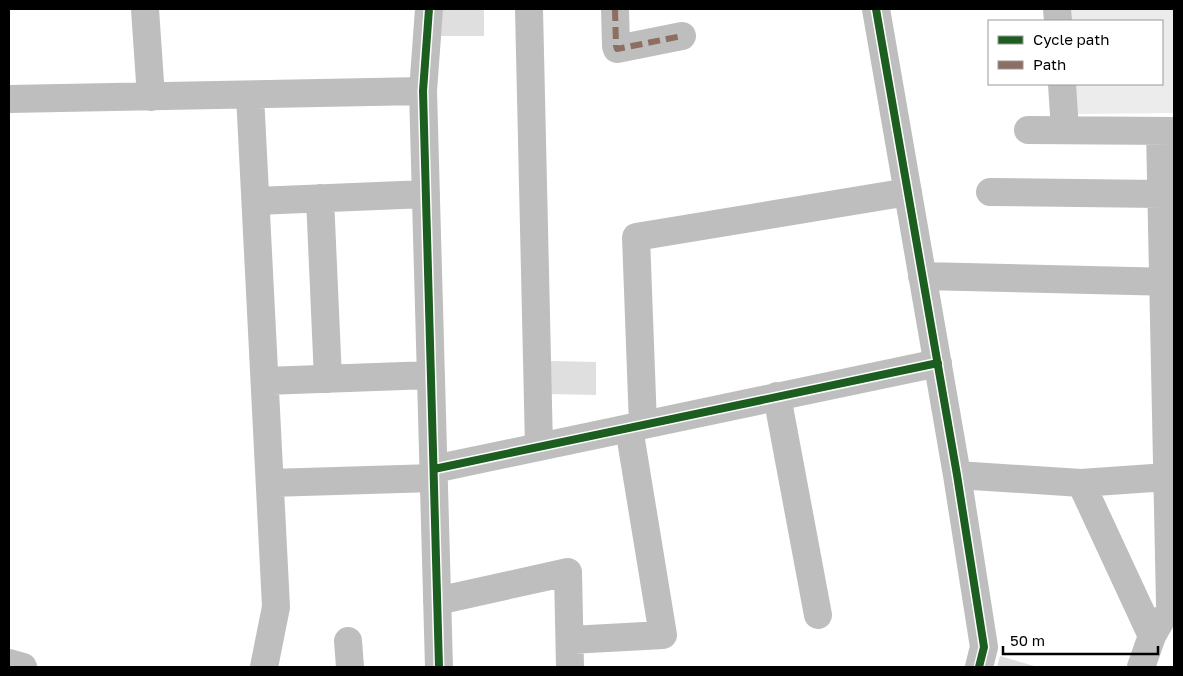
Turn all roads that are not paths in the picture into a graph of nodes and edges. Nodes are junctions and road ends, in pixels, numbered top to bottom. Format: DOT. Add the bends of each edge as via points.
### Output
graph roads {
  1 [pos="145,9"];
  2 [pos="428,9"];
  3 [pos="529,9"];
  4 [pos="615,9"];
  5 [pos="876,9"];
  6 [pos="682,36"];
  7 [pos="1062,85"];
  8 [pos="423,91"];
  9 [pos="250,95"];
  10 [pos="151,96"];
  11 [pos="9,99"];
  12 [pos="1028,130"];
  13 [pos="1065,130"];
  14 [pos="1167,131"];
  15 [pos="908,192"];
  16 [pos="990,192"];
  17 [pos="426,194"];
  18 [pos="1161,194"];
  19 [pos="320,198"];
  20 [pos="256,201"];
  21 [pos="922,276"];
  22 [pos="1169,282"];
  23 [pos="938,363"];
  24 [pos="431,375"];
  25 [pos="328,379"];
  26 [pos="265,381"];
  27 [pos="777,396"];
  28 [pos="636,426"];
  29 [pos="539,447"];
  30 [pos="434,473"];
  31 [pos="957,475"];
  32 [pos="1167,477"];
  33 [pos="1081,482"];
  34 [pos="270,483"];
  35 [pos="437,600"];
  36 [pos="1172,600"];
  37 [pos="818,615"];
  38 [pos="1163,636"];
  39 [pos="348,640"];
  40 [pos="570,640"];
  41 [pos="9,664"];
  42 [pos="23,667"];
  43 [pos="264,667"];
  44 [pos="350,667"];
  45 [pos="439,667"];
  46 [pos="570,667"];
  47 [pos="980,667"];
  48 [pos="1141,667"];
  1 -- 10 [label="street"];
  2 -- 8 [label="street"];
  3 -- 29 [label="street"];
  4 -- 6 [label="street" via="617,48"];
  5 -- 15 [label="street"];
  7 -- 13 [label="street"];
  8 -- 9 [label="street"];
  8 -- 17 [label="street"];
  9 -- 10 [label="street"];
  9 -- 20 [label="street"];
  10 -- 11 [label="street"];
  12 -- 13 [label="street"];
  13 -- 14 [label="street"];
  14 -- 18 [label="street"];
  15 -- 21 [label="street"];
  15 -- 28 [label="street" via="636,237"];
  16 -- 18 [label="street"];
  17 -- 19 [label="street"];
  17 -- 24 [label="street"];
  18 -- 22 [label="street"];
  19 -- 20 [label="street"];
  19 -- 25 [label="street"];
  20 -- 26 [label="street"];
  21 -- 22 [label="street"];
  21 -- 23 [label="street"];
  22 -- 32 [label="street"];
  23 -- 27 [label="street"];
  23 -- 31 [label="street"];
  24 -- 25 [label="street"];
  24 -- 30 [label="street"];
  25 -- 26 [label="street"];
  26 -- 34 [label="street"];
  27 -- 28 [label="street"];
  27 -- 37 [label="street"];
  28 -- 29 [label="street"];
  28 -- 40 [label="street" via="663,636"];
  29 -- 30 [label="street"];
  30 -- 34 [label="street"];
  30 -- 35 [label="street"];
  31 -- 33 [label="street"];
  31 -- 47 [label="street" via="984,647"];
  32 -- 33 [label="street"];
  32 -- 36 [label="street"];
  33 -- 38 [label="street"];
  34 -- 43 [label="street" via="276,607"];
  35 -- 40 [label="street" via="568,572"];
  35 -- 45 [label="street"];
  36 -- 38 [label="street"];
  38 -- 48 [label="street"];
  39 -- 44 [label="street"];
  40 -- 46 [label="street"];
  41 -- 42 [label="street"];
}
